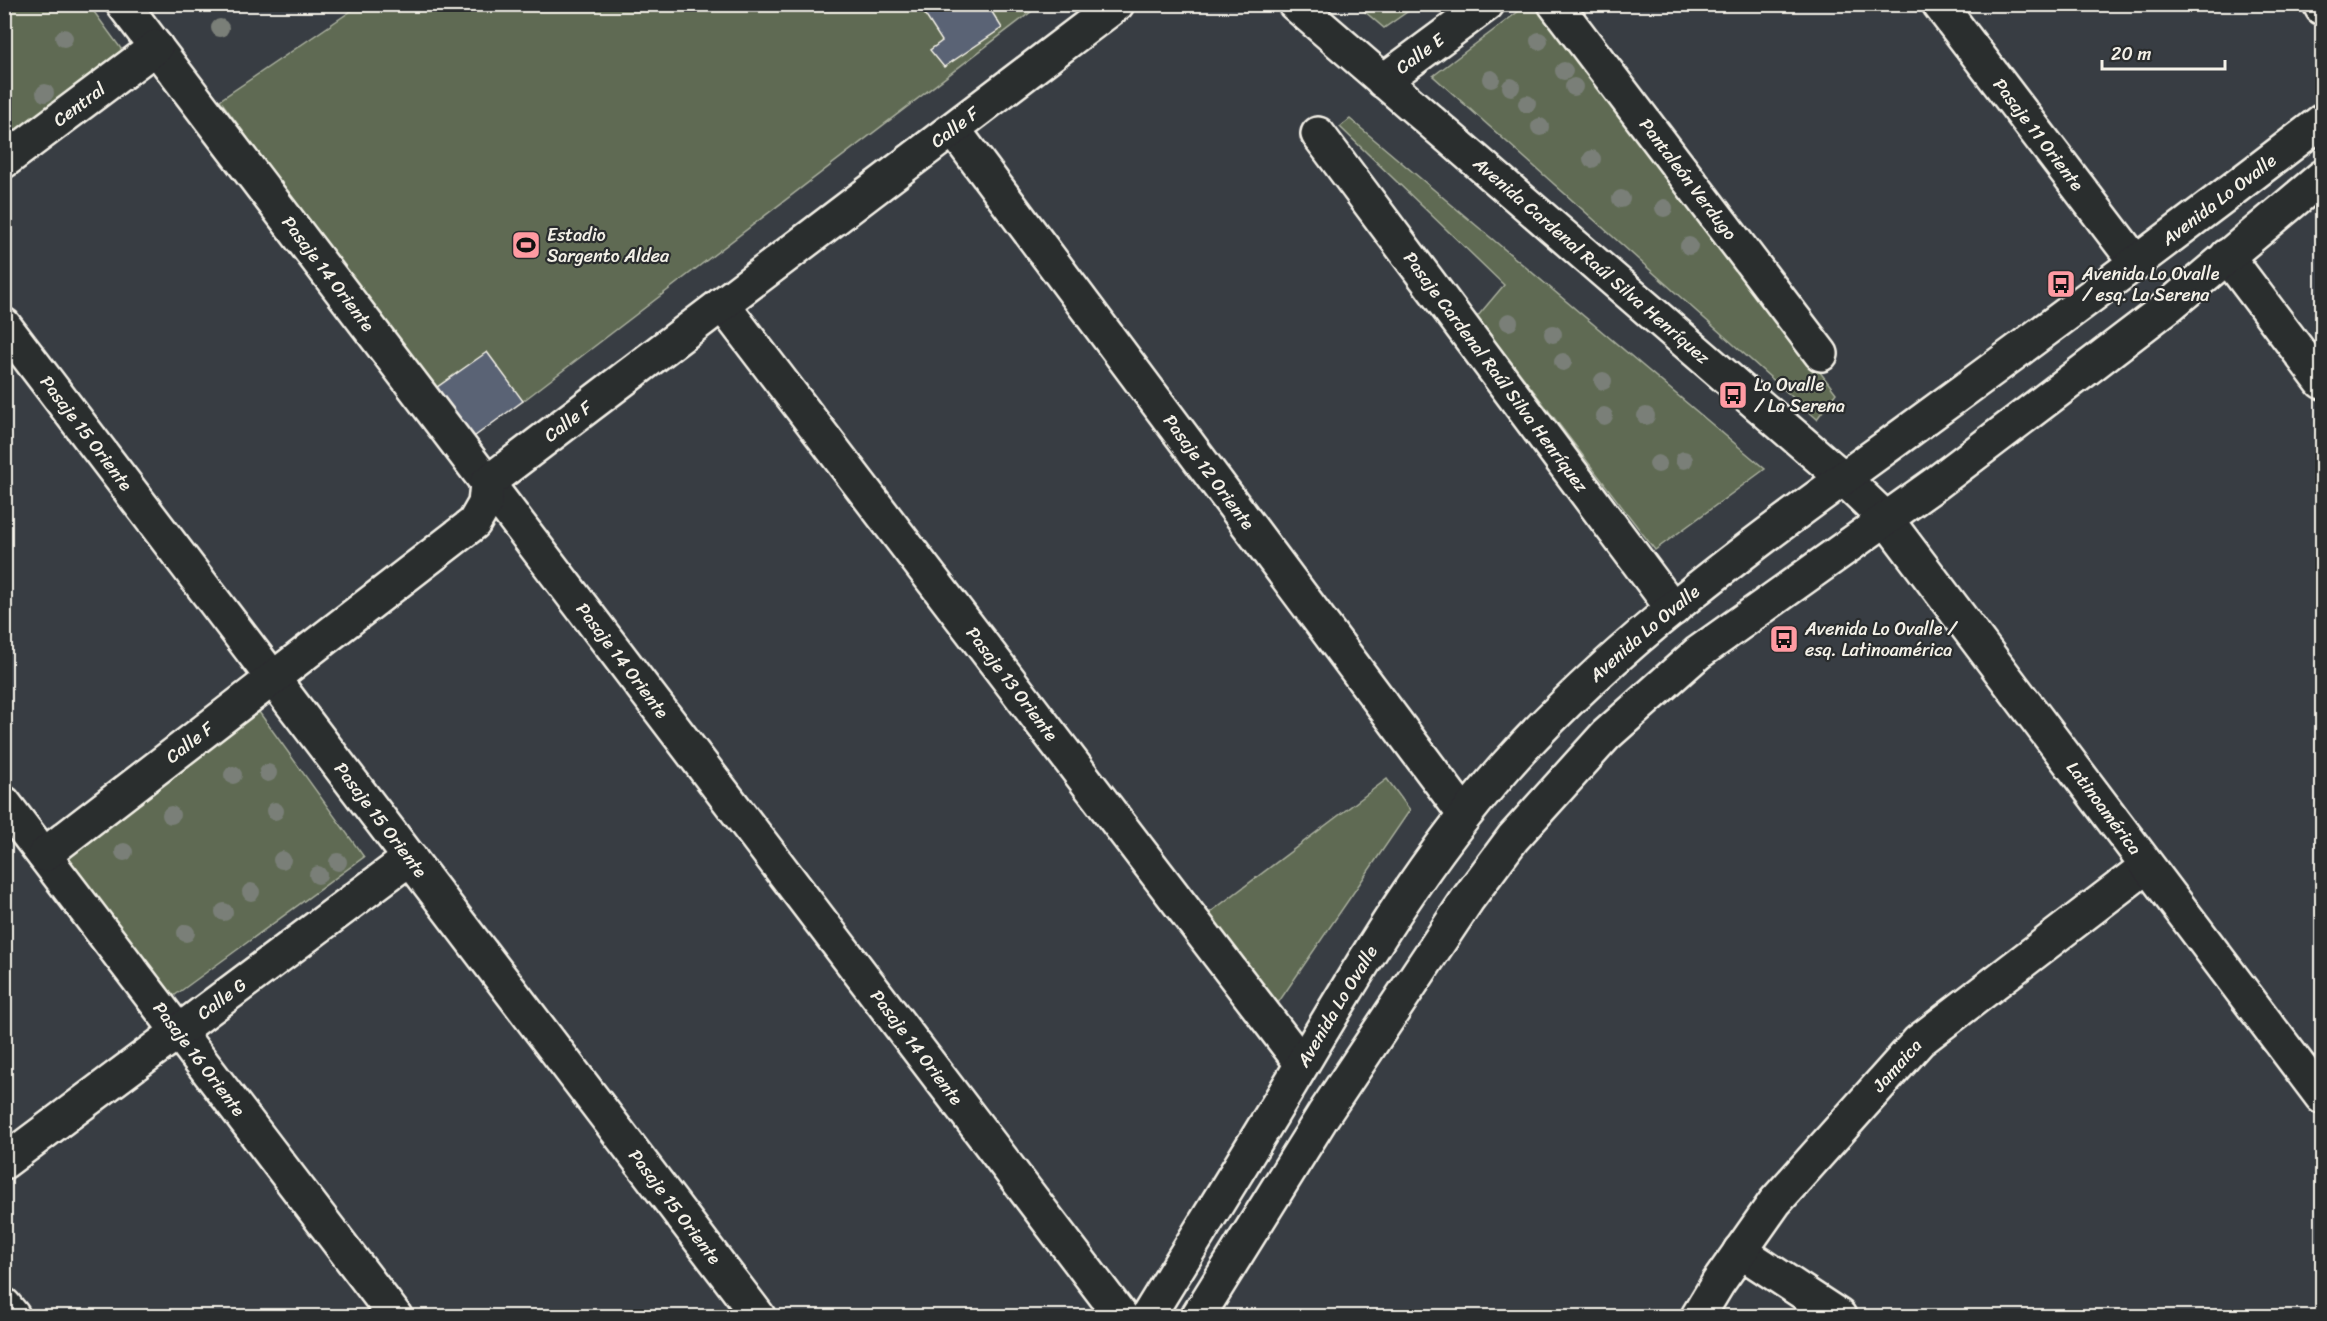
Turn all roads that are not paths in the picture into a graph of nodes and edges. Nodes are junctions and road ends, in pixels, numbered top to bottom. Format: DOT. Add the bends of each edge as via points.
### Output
graph roads {
  1 [pos="123,4"];
  2 [pos="1117,4"];
  3 [pos="1295,4"];
  4 [pos="1487,4"];
  5 [pos="1555,4"];
  6 [pos="1939,4"];
  7 [pos="2320,4"];
  8 [pos="2322,8"];
  9 [pos="156,47"];
  10 [pos="1383,81"];
  11 [pos="2322,121"];
  12 [pos="953,129"];
  13 [pos="1318,134"];
  14 [pos="4,161"];
  15 [pos="2322,177"];
  16 [pos="2227,256"];
  17 [pos="2137,264"];
  18 [pos="722,304"];
  19 [pos="4,325"];
  20 [pos="1821,354"];
  21 [pos="2322,382"];
  22 [pos="1843,478"];
  23 [pos="487,483"];
  24 [pos="1886,519"];
  25 [pos="1673,609"];
  26 [pos="273,678"];
  27 [pos="4,803"];
  28 [pos="1464,814"];
  29 [pos="44,855"];
  30 [pos="410,858"];
  31 [pos="2147,866"];
  32 [pos="178,1031"];
  33 [pos="1302,1064"];
  34 [pos="2322,1096"];
  35 [pos="4,1162"];
  36 [pos="1740,1251"];
  37 [pos="4,1305"];
  38 [pos="13,1317"];
  39 [pos="395,1317"];
  40 [pos="758,1317"];
  41 [pos="1121,1317"];
  42 [pos="1148,1317"];
  43 [pos="1198,1317"];
  44 [pos="1698,1317"];
  45 [pos="1839,1317"];
  1 -- 9 [label="street, Pasaje 14 Oriente"];
  2 -- 12 [label="street, Calle F"];
  3 -- 10 [label="street, Avenida Cardenal Raúl Silva Henríquez"];
  4 -- 10 [label="street, Calle E"];
  5 -- 20 [label="street, Pantaleón Verdugo"];
  6 -- 17 [label="street, Pasaje 11 Oriente"];
  7 -- 8 [label="street"];
  9 -- 14 [label="street, Central"];
  9 -- 23 [label="street, Pasaje 14 Oriente"];
  10 -- 22 [label="street, Avenida Cardenal Raúl Silva Henríquez"];
  11 -- 17 [label="street, Avenida Lo Ovalle"];
  12 -- 18 [label="street, Calle F"];
  12 -- 28 [label="street, Pasaje 12 Oriente"];
  13 -- 25 [label="street, Pasaje Cardenal Raúl Silva Henríquez"];
  15 -- 16 [label="street"];
  16 -- 21 [label="street"];
  16 -- 24 [label="street" via="2095,363"];
  17 -- 22 [label="street, Avenida Lo Ovalle"];
  18 -- 23 [label="street, Calle F"];
  18 -- 33 [label="street, Pasaje 13 Oriente"];
  19 -- 26 [label="street, Pasaje 15 Oriente"];
  22 -- 24 [label="street, Avenida Cardenal Raúl Silva Henríquez"];
  22 -- 25 [label="street, Avenida Lo Ovalle"];
  23 -- 26 [label="street, Calle F" via="485,504 474,523"];
  23 -- 41 [label="street, Pasaje 14 Oriente"];
  24 -- 31 [label="street, Latinoamérica"];
  24 -- 43 [label="street" via="1698,653 1563,779 1467,900 1324,1114"];
  25 -- 28 [label="street, Avenida Lo Ovalle" via="1558,712"];
  26 -- 29 [label="street, Calle F"];
  26 -- 30 [label="street, Pasaje 15 Oriente"];
  27 -- 29 [label="street, Pasaje 16 Oriente"];
  28 -- 33 [label="street, Avenida Lo Ovalle" via="1373,943"];
  29 -- 32 [label="street, Pasaje 16 Oriente"];
  30 -- 32 [label="street, Calle G"];
  30 -- 40 [label="street, Pasaje 15 Oriente"];
  31 -- 34 [label="street, Latinoamérica"];
  31 -- 36 [label="street, Jamaica" via="1919,1041 1775,1202"];
  32 -- 35 [label="street, Calle G"];
  32 -- 39 [label="street, Pasaje 16 Oriente"];
  33 -- 42 [label="street, Avenida Lo Ovalle"];
  36 -- 44 [label="street, Jamaica"];
  36 -- 45 [label="street"];
  37 -- 38 [label="street"];
}
